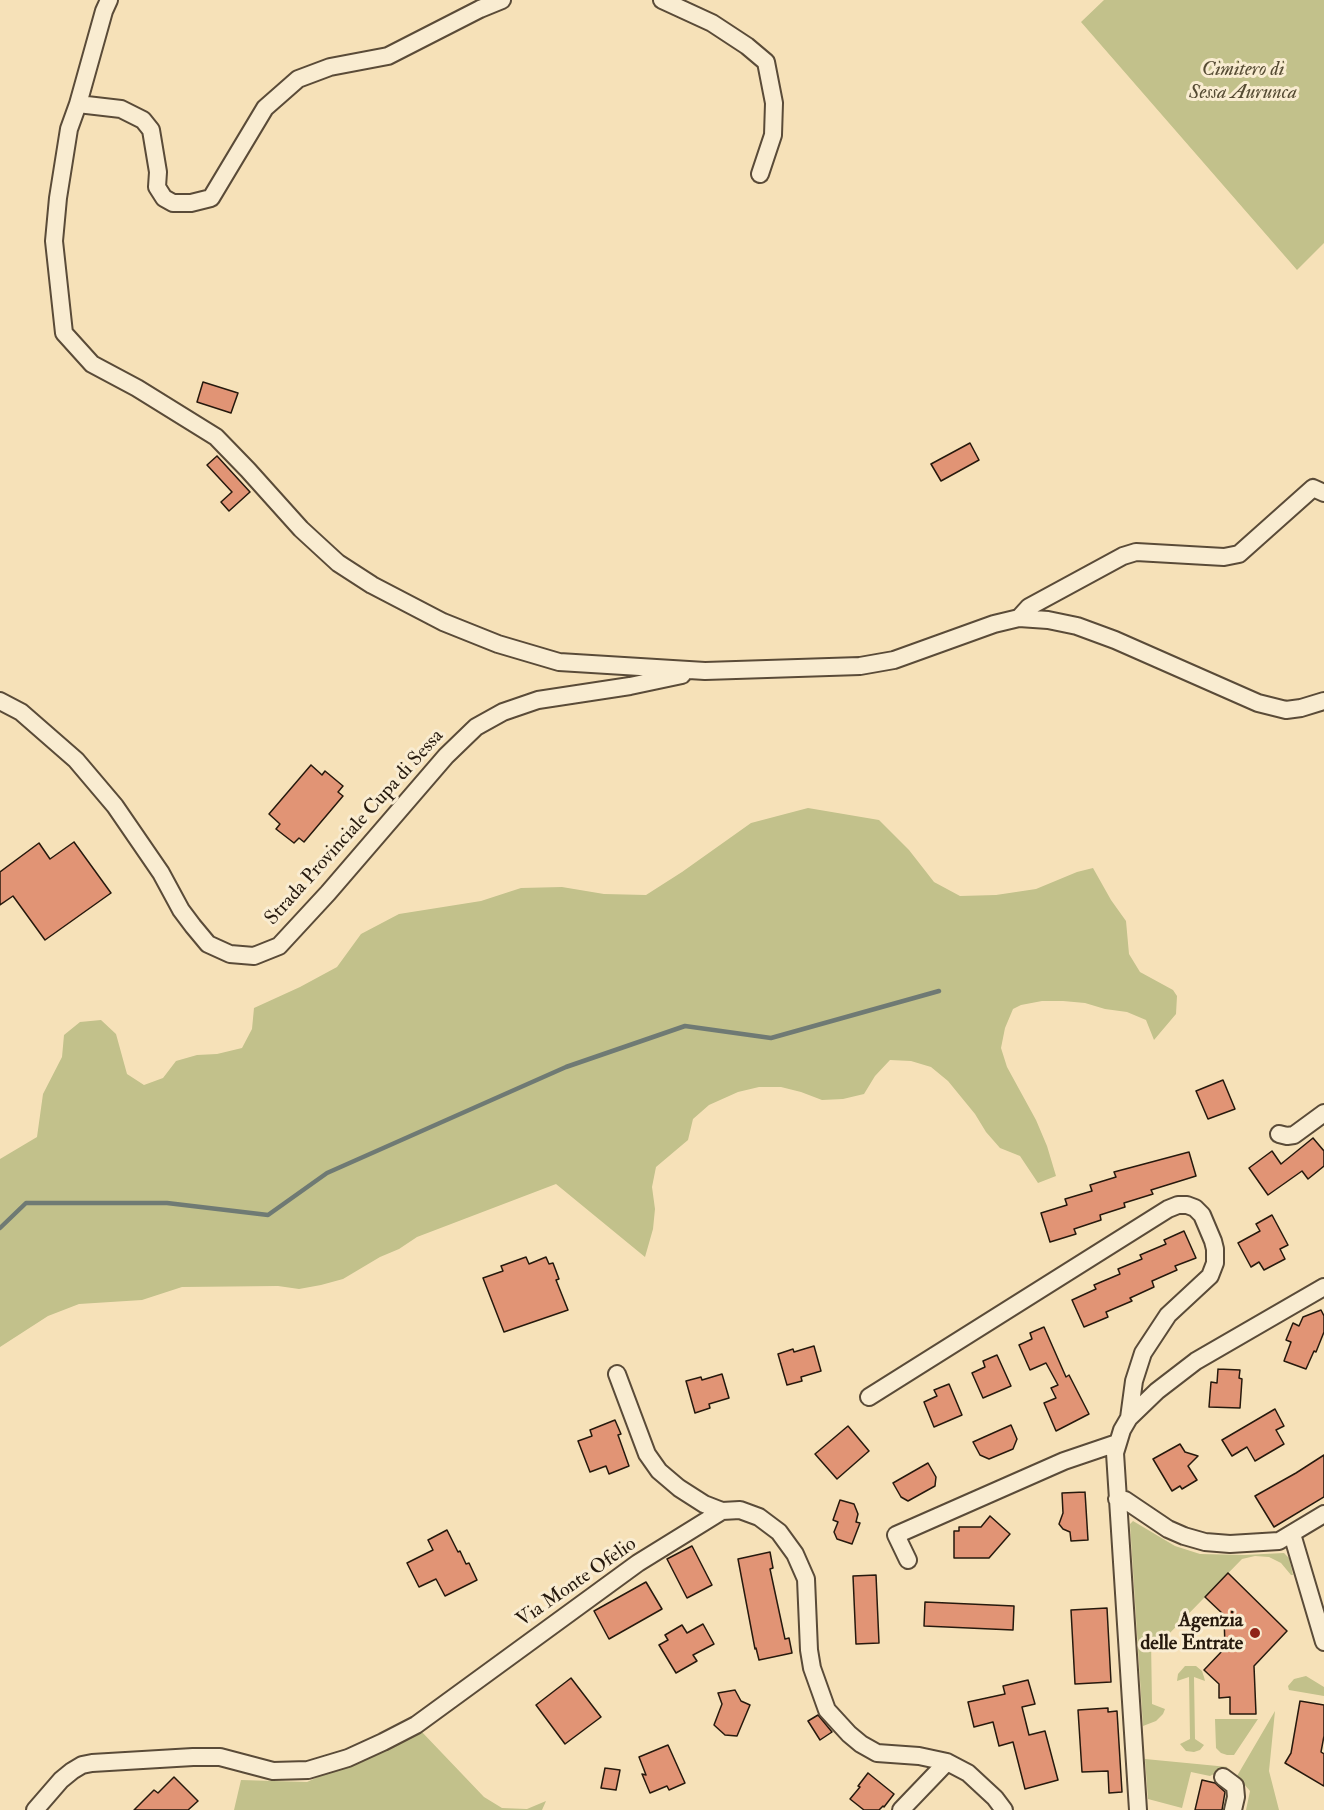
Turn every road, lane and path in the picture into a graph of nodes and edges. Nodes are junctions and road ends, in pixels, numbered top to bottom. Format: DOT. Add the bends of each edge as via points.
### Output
graph roads {
  1 [pos="109,0"];
  2 [pos="502,0"];
  3 [pos="662,0"];
  4 [pos="78,104"];
  5 [pos="760,174"];
  6 [pos="1324,493"];
  7 [pos="1019,618"];
  8 [pos="705,671"];
  9 [pos="0,701"];
  10 [pos="1324,701"];
  11 [pos="1324,1113"];
  12 [pos="1279,1134"];
  13 [pos="1324,1287"];
  14 [pos="617,1374"];
  15 [pos="869,1397"];
  16 [pos="1129,1418"];
  17 [pos="1117,1443"];
  18 [pos="1117,1499"];
  19 [pos="722,1511"];
  20 [pos="1324,1514"];
  21 [pos="1293,1534"];
  22 [pos="908,1560"];
  23 [pos="1324,1642"];
  24 [pos="946,1762"];
  25 [pos="1223,1777"];
  26 [pos="35,1810"];
  27 [pos="902,1810"];
  28 [pos="1004,1810"];
  29 [pos="1138,1810"];
  30 [pos="1233,1810"];
  1 -- 4 [label="street"];
  2 -- 4 [label="street" via="388,56 330,67 298,79 265,108 211,198 191,203 172,203 164,198 158,187 152,130 143,120 121,109"];
  3 -- 5 [label="street" via="712,23 766,62 774,103 773,135"];
  4 -- 8 [label="street" via="69,129 54,241 64,333 92,364 216,437 338,563 443,622 559,662"];
  6 -- 7 [label="street" via="1313,488 1239,554 1224,557 1137,552 1123,556 1029,607"];
  7 -- 8 [label="street" via="894,660 860,666"];
  7 -- 10 [label="street" via="1077,626 1258,704 1286,710"];
  8 -- 9 [label="street, Strada Provinciale Cupa di Sessa" via="537,700 476,727 279,946 254,956 230,954 208,944 181,910 115,806 76,760 21,712"];
  11 -- 12 [label="street" via="1294,1135"];
  13 -- 16 [label="street" via="1196,1361"];
  14 -- 19 [label="street" via="647,1454 659,1471 704,1504"];
  15 -- 16 [label="street" via="1168,1209 1188,1205 1202,1215 1214,1242 1215,1263 1210,1276 1168,1315 1143,1353"];
  16 -- 17 [label="street"];
  17 -- 18 [label="street"];
  17 -- 22 [label="street" via="1064,1461 896,1535"];
  18 -- 21 [label="street" via="1125,1500 1168,1529 1204,1542 1263,1543"];
  18 -- 29 [label="street"];
  19 -- 24 [label="street" via="740,1510 759,1517 779,1532 795,1554 806,1579 812,1668 827,1710 834,1718 855,1739 878,1753"];
  19 -- 26 [label="street, Via Monte Ofelio" via="638,1563 416,1725 348,1758 308,1770 273,1771 220,1757 92,1763 82,1765 61,1780"];
  20 -- 21 [label="street"];
  21 -- 23 [label="street"];
  24 -- 27 [label="street"];
  24 -- 28 [label="street" via="968,1773"];
  25 -- 30 [label="street" via="1235,1786"];
}
